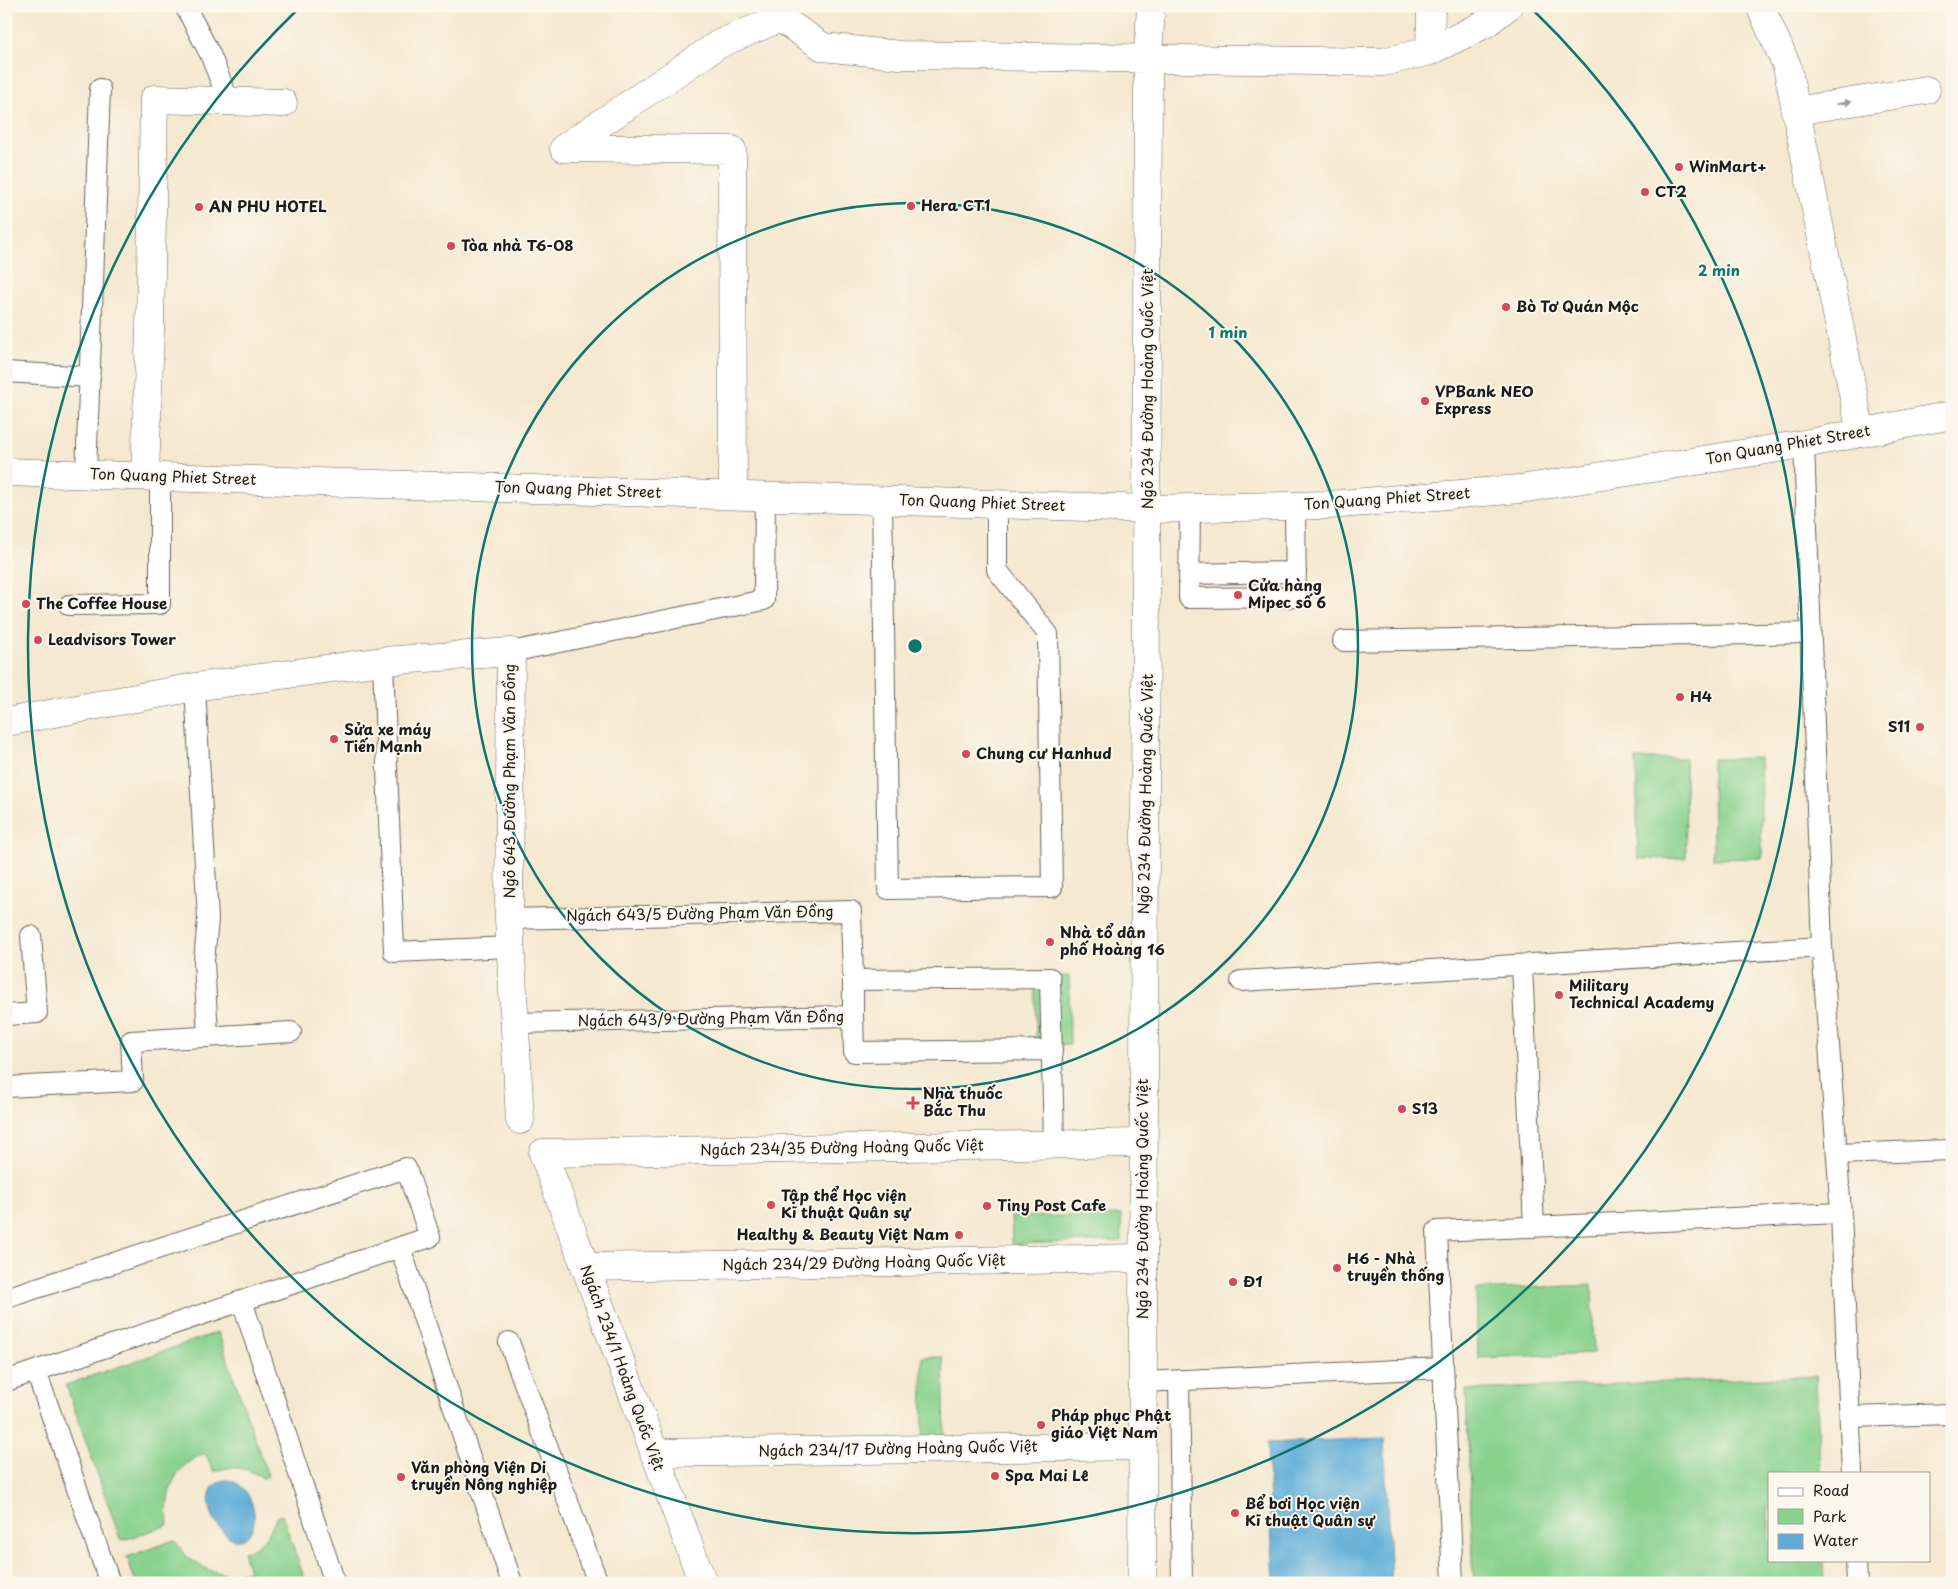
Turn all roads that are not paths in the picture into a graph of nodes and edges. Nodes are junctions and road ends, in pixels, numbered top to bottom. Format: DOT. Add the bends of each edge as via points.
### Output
graph roads {
  1 [pos="186,6"];
  2 [pos="1152,6"];
  3 [pos="1431,6"];
  4 [pos="1508,6"];
  5 [pos="1760,6"];
  6 [pos="780,12"];
  7 [pos="1430,51"];
  8 [pos="1148,58"];
  9 [pos="100,89"];
  10 [pos="1926,90"];
  11 [pos="229,102"];
  12 [pos="283,103"];
  13 [pos="1795,111"];
  14 [pos="6,372"];
  15 [pos="90,377"];
  16 [pos="1952,415"];
  17 [pos="1861,433"];
  18 [pos="1804,444"];
  19 [pos="6,472"];
  20 [pos="86,474"];
  21 [pos="153,476"];
  22 [pos="733,494"];
  23 [pos="765,495"];
  24 [pos="882,499"];
  25 [pos="997,504"];
  26 [pos="1295,506"];
  27 [pos="1190,508"];
  28 [pos="1148,509"];
  29 [pos="69,605"];
  30 [pos="1810,633"];
  31 [pos="1343,642"];
  32 [pos="511,652"];
  33 [pos="383,661"];
  34 [pos="195,687"];
  35 [pos="6,722"];
  36 [pos="509,919"];
  37 [pos="31,936"];
  38 [pos="511,947"];
  39 [pos="1822,947"];
  40 [pos="1522,965"];
  41 [pos="852,980"];
  42 [pos="1241,981"];
  43 [pos="6,1015"];
  44 [pos="853,1016"];
  45 [pos="514,1023"];
  46 [pos="291,1032"];
  47 [pos="208,1037"];
  48 [pos="1052,1050"];
  49 [pos="6,1087"];
  50 [pos="520,1120"];
  51 [pos="1142,1143"];
  52 [pos="1054,1144"];
  53 [pos="1952,1150"];
  54 [pos="543,1152"];
  55 [pos="1837,1154"];
  56 [pos="1841,1213"];
  57 [pos="1534,1227"];
  58 [pos="400,1247"];
  59 [pos="1142,1258"];
  60 [pos="585,1267"];
  61 [pos="6,1298"];
  62 [pos="242,1301"];
  63 [pos="509,1342"];
  64 [pos="1443,1368"];
  65 [pos="36,1371"];
  66 [pos="1179,1380"];
  67 [pos="6,1381"];
  68 [pos="1142,1382"];
  69 [pos="1952,1414"];
  70 [pos="1850,1417"];
  71 [pos="1142,1446"];
  72 [pos="654,1452"];
  73 [pos="1852,1472"];
  74 [pos="1856,1562"];
  75 [pos="110,1583"];
  76 [pos="335,1583"];
  77 [pos="512,1583"];
  78 [pos="598,1583"];
  79 [pos="703,1583"];
  80 [pos="1142,1583"];
  81 [pos="1182,1583"];
  82 [pos="1453,1583"];
  83 [pos="1857,1583"];
  1 -- 11 [label="lane"];
  2 -- 8 [label="street, Ngõ 234 Đường Hoàng Quốc Việt"];
  3 -- 7 [label="street"];
  4 -- 7 [label="street" via="1485,24"];
  5 -- 13 [label="street" via="1786,66"];
  6 -- 8 [label="street" via="823,47 900,54"];
  6 -- 22 [label="street" via="719,44 564,148 732,150"];
  7 -- 8 [label="street" via="1383,62"];
  8 -- 28 [label="street, Ngõ 234 Đường Hoàng Quốc Việt"];
  9 -- 15 [label="lane"];
  13 -- 10 [label="street, one-way"];
  11 -- 12 [label="street"];
  11 -- 21 [label="street" via="154,99 150,330"];
  13 -- 17 [label="street"];
  14 -- 15 [label="lane"];
  15 -- 20 [label="lane"];
  16 -- 17 [label="street, Ton Quang Phiet Street"];
  17 -- 18 [label="street, Ton Quang Phiet Street"];
  18 -- 26 [label="street, Ton Quang Phiet Street" via="1520,489 1329,506"];
  18 -- 30 [label="lane"];
  19 -- 20 [label="street, Ton Quang Phiet Street"];
  20 -- 21 [label="street, Ton Quang Phiet Street"];
  21 -- 22 [label="street, Ton Quang Phiet Street"];
  21 -- 29 [label="lane" via="160,604"];
  22 -- 23 [label="street, Ton Quang Phiet Street"];
  23 -- 24 [label="street, Ton Quang Phiet Street"];
  23 -- 32 [label="lane" via="764,600"];
  24 -- 25 [label="street, Ton Quang Phiet Street"];
  24 -- 25 [label="lane" via="888,889 1052,886 1048,634 997,570"];
  25 -- 28 [label="street, Ton Quang Phiet Street"];
  26 -- 27 [label="street, Ton Quang Phiet Street"];
  26 -- 27 [label="lane" via="1296,598 1189,598"];
  27 -- 28 [label="street, Ton Quang Phiet Street"];
  28 -- 51 [label="street, Ngõ 234 Đường Hoàng Quốc Việt"];
  30 -- 31 [label="lane"];
  30 -- 39 [label="lane"];
  32 -- 33 [label="street, Ngõ 643 Đường Phạm Văn Đồng"];
  32 -- 36 [label="street, Ngõ 643 Đường Phạm Văn Đồng"];
  33 -- 34 [label="street, Ngõ 643 Đường Phạm Văn Đồng"];
  33 -- 38 [label="lane" via="394,952"];
  34 -- 35 [label="street, Ngõ 643 Đường Phạm Văn Đồng"];
  34 -- 47 [label="lane" via="208,919 204,962"];
  36 -- 38 [label="street, Ngõ 643 Đường Phạm Văn Đồng"];
  36 -- 41 [label="lane, Ngách 643/5 Đường Phạm Văn Đồng" via="851,911"];
  37 -- 43 [label="lane" via="37,1013"];
  38 -- 45 [label="street, Ngõ 643 Đường Phạm Văn Đồng"];
  39 -- 40 [label="lane"];
  39 -- 55 [label="lane"];
  40 -- 42 [label="lane"];
  40 -- 57 [label="lane"];
  41 -- 44 [label="lane, Ngách 643/9 Đường Phạm Văn Đồng"];
  41 -- 48 [label="lane" via="1050,978"];
  44 -- 45 [label="lane, Ngách 643/9 Đường Phạm Văn Đồng"];
  44 -- 48 [label="lane" via="854,1052"];
  45 -- 50 [label="street, Ngõ 643 Đường Phạm Văn Đồng"];
  46 -- 47 [label="lane"];
  47 -- 49 [label="lane" via="131,1041 133,1081"];
  48 -- 52 [label="lane"];
  51 -- 52 [label="street, Ngách 234/35 Đường Hoàng Quốc Việt"];
  51 -- 59 [label="street, Ngõ 234 Đường Hoàng Quốc Việt"];
  52 -- 54 [label="street, Ngách 234/35 Đường Hoàng Quốc Việt"];
  53 -- 55 [label="lane"];
  54 -- 60 [label="street, Ngách 234/1 Hoàng Quốc Việt"];
  55 -- 56 [label="lane"];
  56 -- 57 [label="lane"];
  56 -- 70 [label="lane"];
  57 -- 64 [label="lane" via="1437,1231"];
  58 -- 61 [label="lane" via="430,1237 406,1168"];
  58 -- 62 [label="lane"];
  58 -- 77 [label="lane"];
  59 -- 60 [label="street, Ngách 234/29 Đường Hoàng Quốc Việt"];
  59 -- 68 [label="street, Ngõ 234 Đường Hoàng Quốc Việt"];
  60 -- 72 [label="street, Ngách 234/1 Hoàng Quốc Việt"];
  62 -- 65 [label="lane"];
  62 -- 76 [label="lane"];
  63 -- 78 [label="lane"];
  64 -- 66 [label="lane"];
  64 -- 82 [label="lane"];
  65 -- 67 [label="lane"];
  65 -- 75 [label="lane"];
  66 -- 68 [label="lane"];
  66 -- 81 [label="lane"];
  68 -- 71 [label="street, Ngõ 234 Đường Hoàng Quốc Việt"];
  69 -- 70 [label="lane"];
  70 -- 73 [label="lane"];
  71 -- 72 [label="street, Ngách 234/17 Đường Hoàng Quốc Việt"];
  71 -- 80 [label="street, Ngõ 234 Đường Hoàng Quốc Việt"];
  72 -- 79 [label="street, Ngách 234/1 Hoàng Quốc Việt"];
  74 -- 83 [label="lane"];
}
